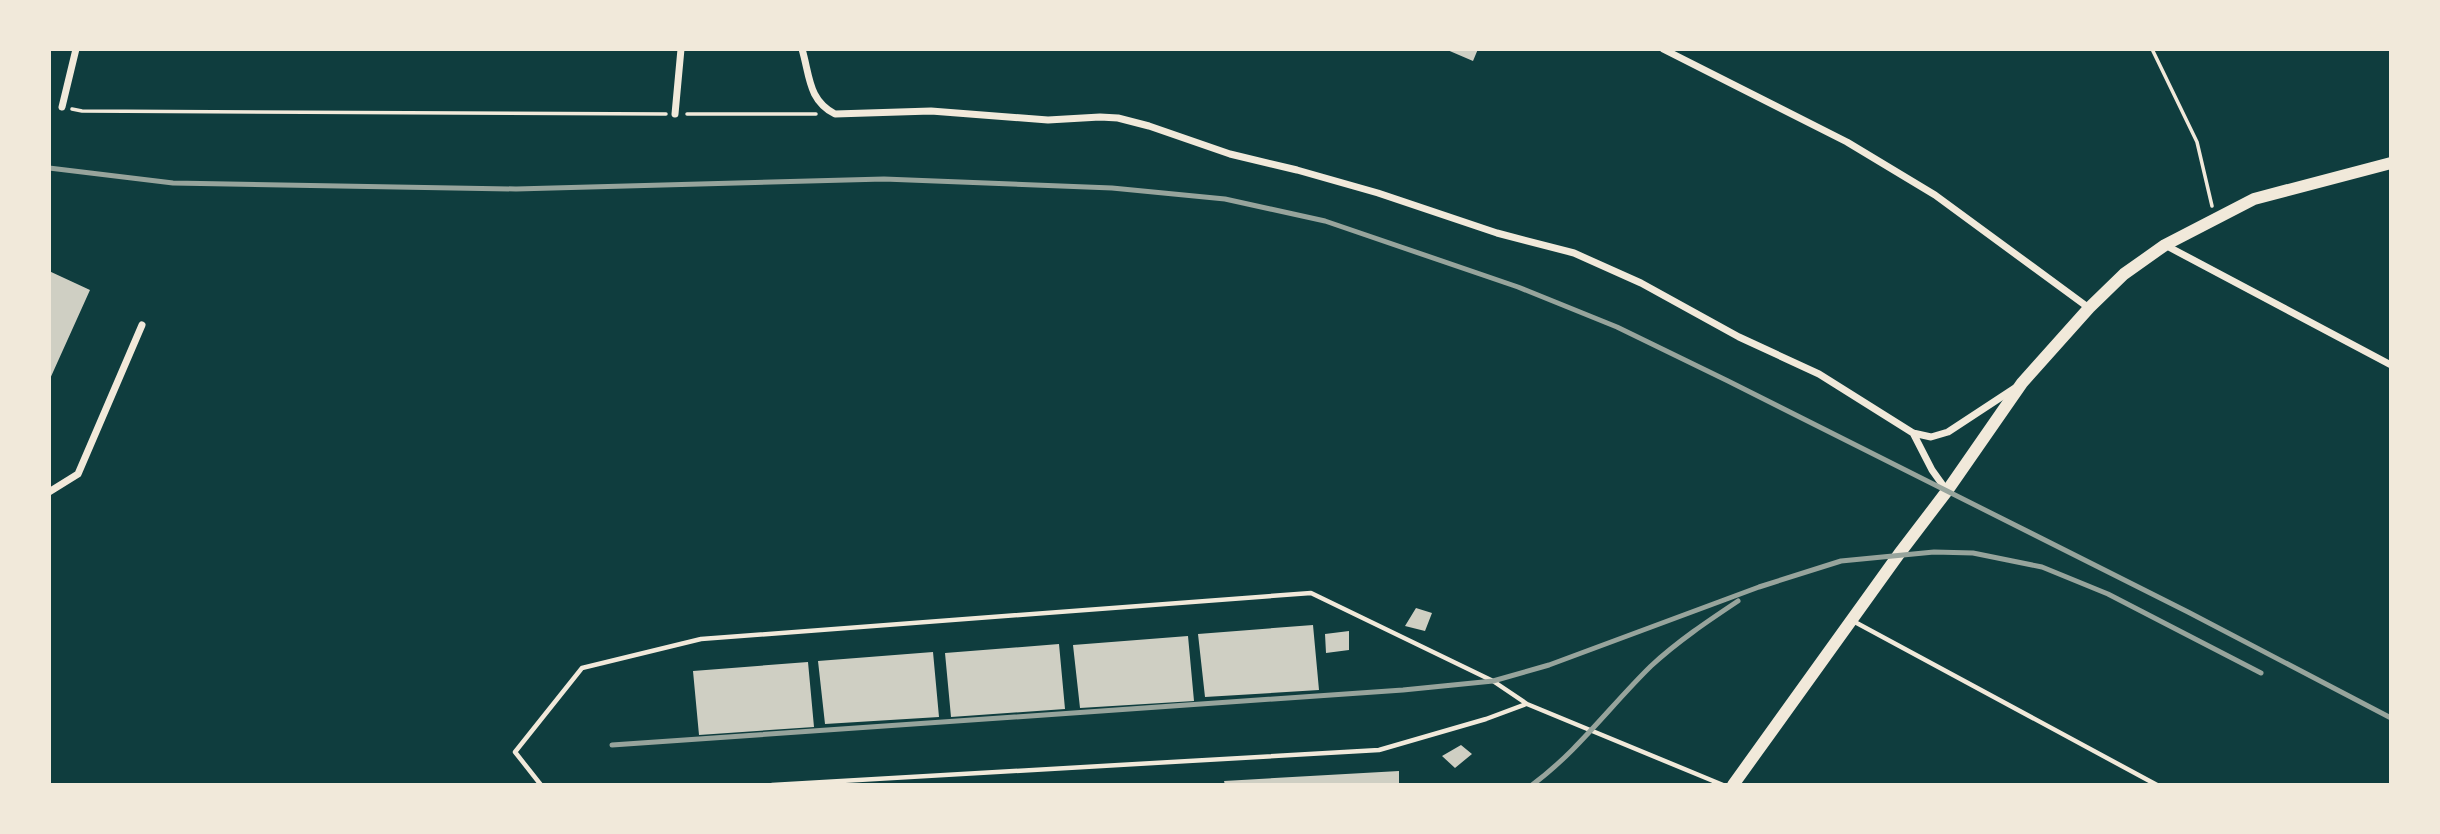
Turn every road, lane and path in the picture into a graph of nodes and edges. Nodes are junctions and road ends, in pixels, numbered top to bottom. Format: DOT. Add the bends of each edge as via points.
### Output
graph roads {
  1 [pos="76,49"];
  2 [pos="681,49"];
  3 [pos="802,49"];
  4 [pos="1663,49"];
  5 [pos="2152,49"];
  6 [pos="62,107"];
  7 [pos="675,114"];
  8 [pos="835,114"];
  9 [pos="2391,163"];
  10 [pos="2215,219"];
  11 [pos="2165,245"];
  12 [pos="2089,308"];
  13 [pos="142,325"];
  14 [pos="2391,365"];
  15 [pos="2022,383"];
  16 [pos="1913,433"];
  17 [pos="1948,491"];
  18 [pos="49,492"];
  19 [pos="1852,621"];
  20 [pos="1527,704"];
  21 [pos="541,785"];
  22 [pos="772,785"];
  23 [pos="1723,785"];
  24 [pos="1733,785"];
  25 [pos="2157,785"];
  1 -- 6 [label="street"];
  2 -- 7 [label="street"];
  3 -- 8 [label="street" via="814,96 821,107"];
  4 -- 12 [label="street" via="1847,142 1935,195"];
  5 -- 10 [label="path" via="2197,142"];
  6 -- 7 [label="path" via="137,112"];
  7 -- 8 [label="path"];
  8 -- 16 [label="street" via="931,111 1048,120 1118,118 1230,154 1378,193 1574,253 1641,283 1819,374"];
  9 -- 10 [label="main road" via="2254,199"];
  10 -- 11 [label="main road"];
  11 -- 12 [label="main road" via="2124,274"];
  11 -- 14 [label="street"];
  12 -- 15 [label="main road"];
  13 -- 18 [label="street" via="78,474"];
  15 -- 16 [label="street" via="1948,432 1931,437"];
  15 -- 17 [label="main road"];
  16 -- 17 [label="street"];
  17 -- 19 [label="main road"];
  19 -- 24 [label="main road"];
  19 -- 25 [label="lane"];
  20 -- 21 [label="lane" via="1493,681 1311,593 701,639 582,667 515,752"];
  20 -- 22 [label="lane" via="1379,750"];
  20 -- 23 [label="lane"];
}
